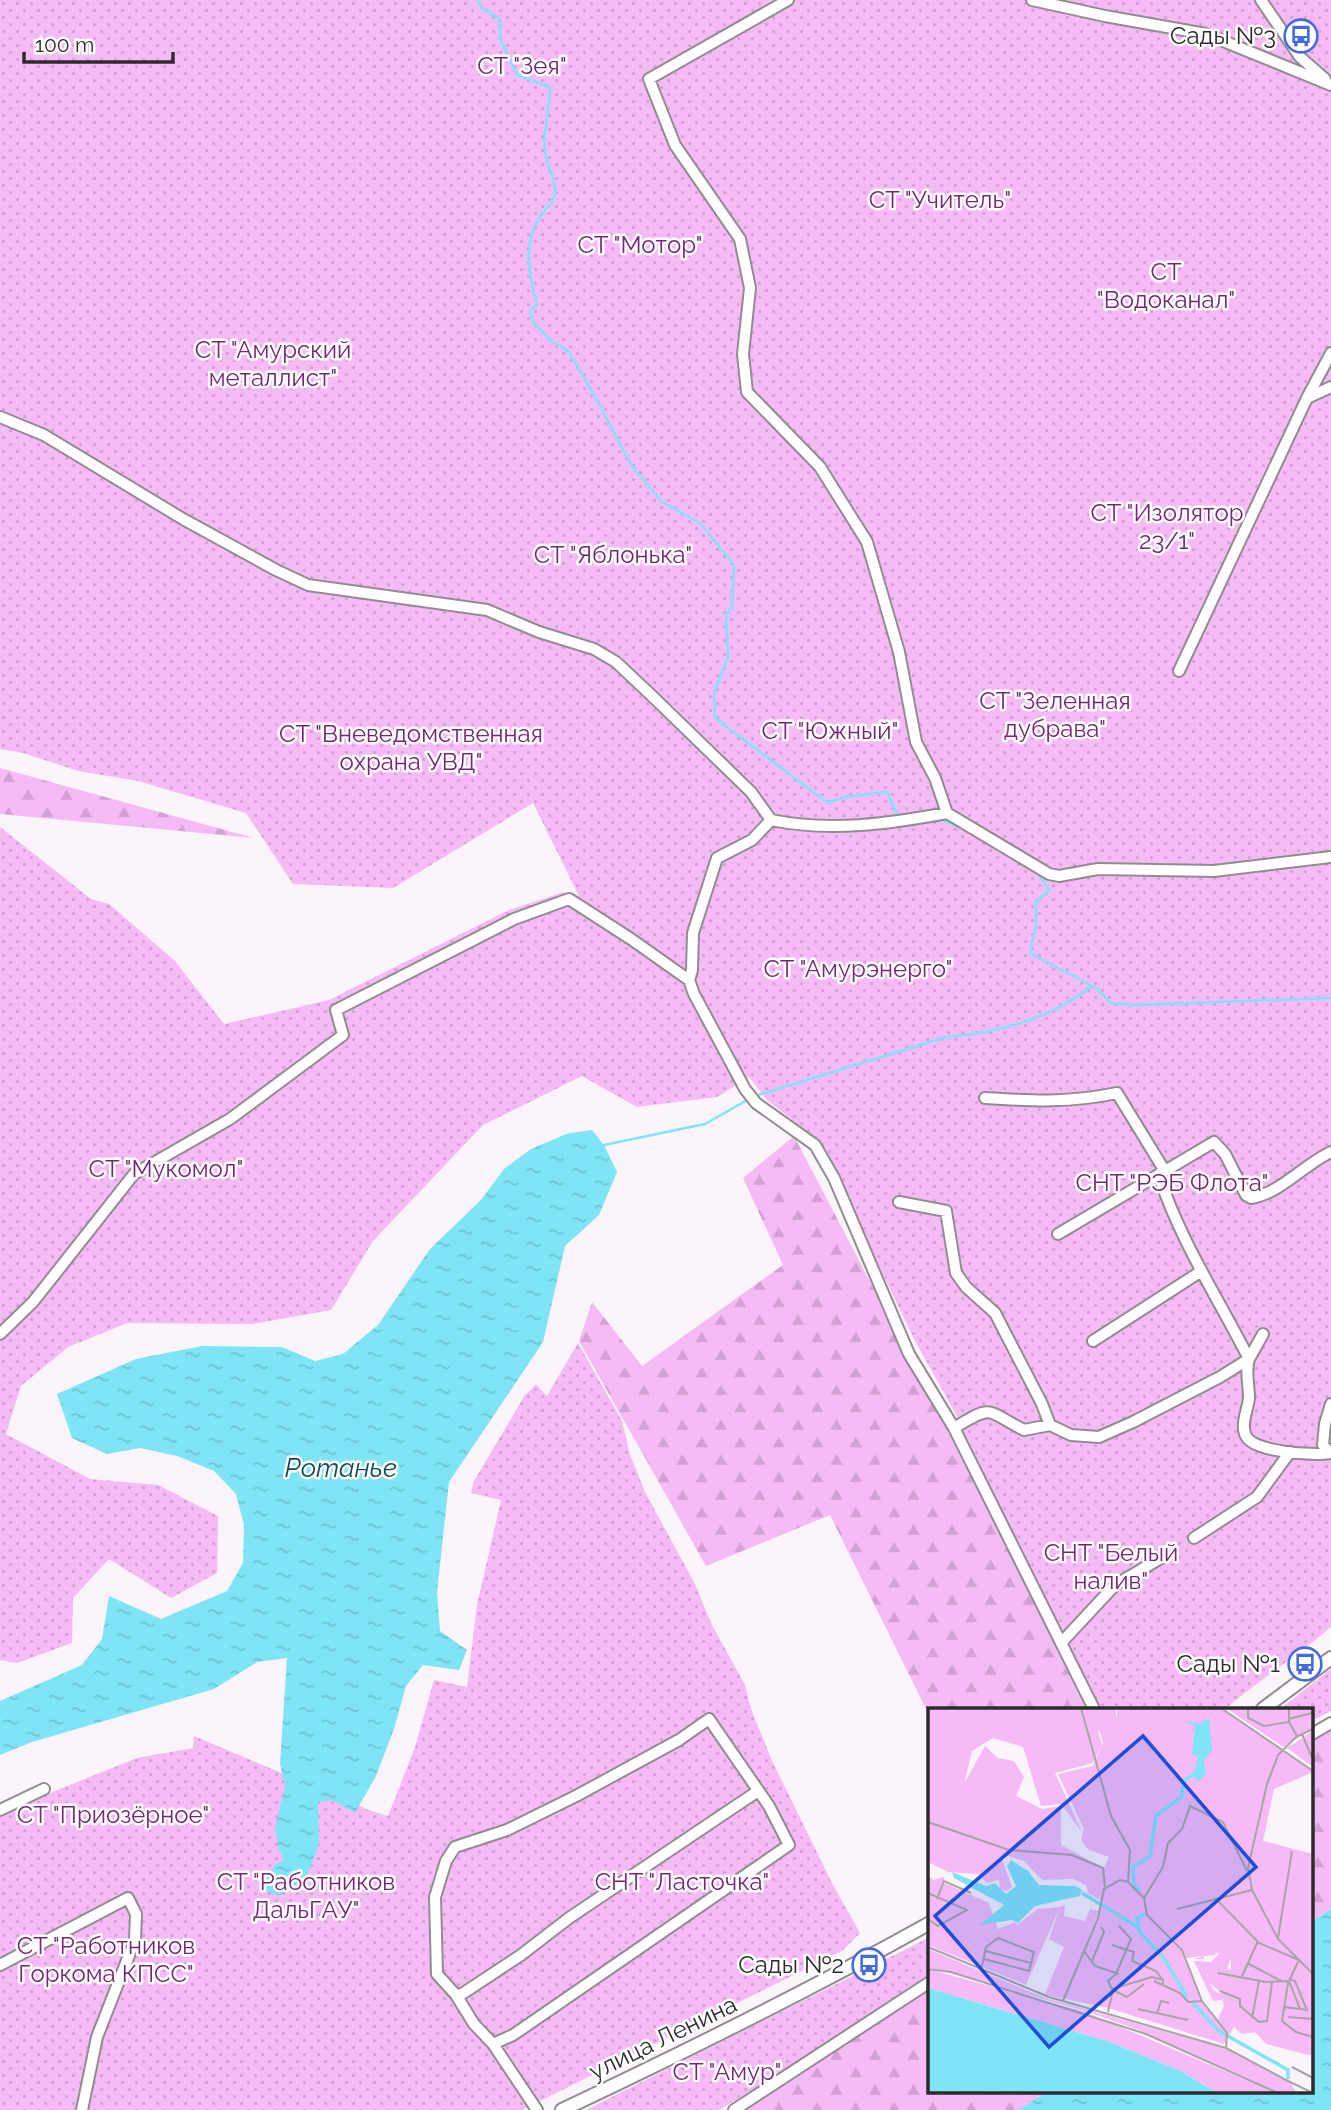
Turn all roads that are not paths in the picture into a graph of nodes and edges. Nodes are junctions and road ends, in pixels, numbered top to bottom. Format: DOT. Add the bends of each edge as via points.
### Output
graph roads {
  1 [pos="788,0"];
  2 [pos="1032,0"];
  3 [pos="1261,0"];
  4 [pos="1331,84"];
  5 [pos="1331,353"];
  6 [pos="1331,387"];
  7 [pos="1307,397"];
  8 [pos="0,417"];
  9 [pos="1179,671"];
  10 [pos="947,813"];
  11 [pos="771,820"];
  12 [pos="1331,857"];
  13 [pos="689,980"];
  14 [pos="985,1098"];
  15 [pos="1331,1152"];
  16 [pos="1159,1176"];
  17 [pos="899,1202"];
  18 [pos="1058,1234"];
  19 [pos="1200,1272"];
  20 [pos="1264,1334"];
  21 [pos="0,1335"];
  22 [pos="1093,1341"];
  23 [pos="1249,1359"];
  24 [pos="1331,1404"];
  25 [pos="1050,1425"];
  26 [pos="954,1427"];
  27 [pos="1290,1452"];
  28 [pos="1331,1453"];
  29 [pos="1194,1538"];
  30 [pos="1161,1558"];
  31 [pos="1061,1643"];
  32 [pos="1331,1658"];
  33 [pos="1094,1708"];
  34 [pos="1264,1708"];
  35 [pos="1331,1723"];
  36 [pos="1314,1733"];
  37 [pos="44,1789"];
  38 [pos="758,1791"];
  39 [pos="0,1810"];
  40 [pos="928,1924"];
  41 [pos="0,1965"];
  42 [pos="928,1983"];
  43 [pos="456,1995"];
  44 [pos="494,2044"];
  45 [pos="82,2110"];
  46 [pos="537,2110"];
  47 [pos="562,2110"];
  48 [pos="734,2110"];
  1 -- 10 [label="street" via="649,79 675,145 740,239 750,288 743,354 747,392 820,467 867,542 899,652 916,743"];
  2 -- 4 [label="street" via="1206,34"];
  3 -- 4 [label="street" via="1300,57"];
  5 -- 7 [label="street"];
  6 -- 7 [label="street"];
  7 -- 9 [label="street"];
  8 -- 11 [label="street" via="44,435 183,519 308,585 487,610 594,649 650,694 751,792"];
  10 -- 11 [label="street" via="849,827"];
  10 -- 12 [label="street" via="1059,876 1098,869 1214,871"];
  11 -- 13 [label="street" via="752,840 717,858 693,933"];
  13 -- 21 [label="street" via="569,900 514,919 432,961 337,1010 343,1035 230,1119 134,1174 33,1302"];
  13 -- 26 [label="street" via="747,1092 816,1145 909,1354"];
  14 -- 16 [label="street" via="1082,1101 1117,1093 1163,1168"];
  15 -- 16 [label="street" via="1264,1196 1251,1198 1214,1142"];
  16 -- 18 [label="street"];
  16 -- 19 [label="street"];
  17 -- 25 [label="street" via="946,1211 956,1273 995,1313"];
  19 -- 22 [label="street"];
  19 -- 23 [label="street"];
  20 -- 23 [label="street"];
  23 -- 25 [label="street" via="1099,1437 1071,1435"];
  23 -- 27 [label="street" via="1246,1438 1253,1444"];
  24 -- 28 [label="street" via="1323,1445"];
  25 -- 26 [label="street" via="1024,1430 991,1410"];
  26 -- 31 [label="street"];
  27 -- 28 [label="street"];
  27 -- 29 [label="street" via="1257,1497"];
  30 -- 31 [label="street" via="1115,1585"];
  31 -- 33 [label="street"];
  32 -- 34 [label="street"];
  35 -- 36 [label="street"];
  37 -- 39 [label="street"];
  38 -- 43 [label="street"];
  38 -- 43 [label="street" via="709,1719 576,1796 507,1830 455,1847 435,1897 437,1973"];
  38 -- 44 [label="street" via="789,1845"];
  40 -- 47 [label="street, улица Ленина" via="692,2049"];
  41 -- 45 [label="street" via="128,1898 136,1914 135,1940 97,2037"];
  42 -- 48 [label="street"];
  43 -- 44 [label="street" via="474,2024"];
  44 -- 46 [label="street"];
}
